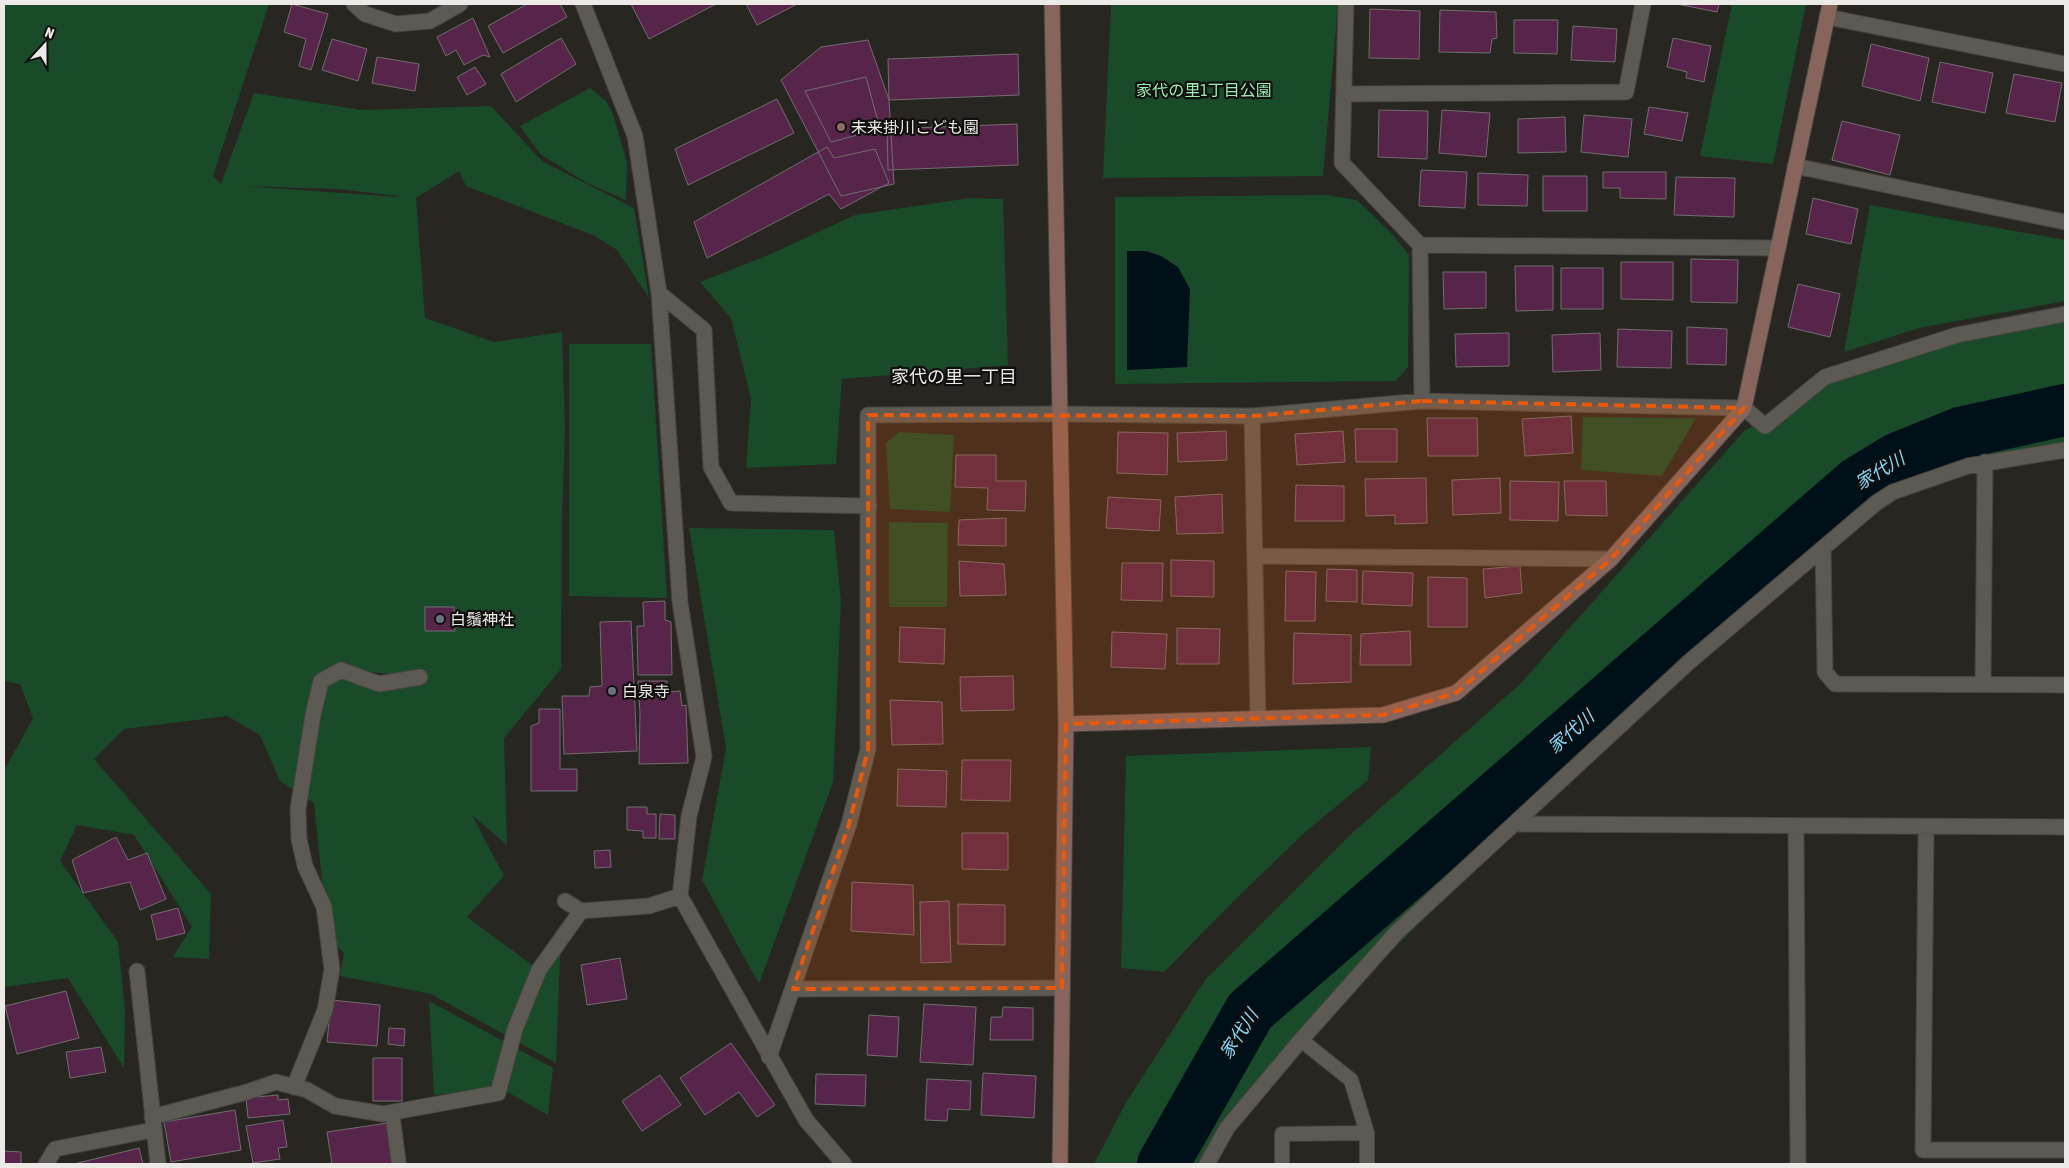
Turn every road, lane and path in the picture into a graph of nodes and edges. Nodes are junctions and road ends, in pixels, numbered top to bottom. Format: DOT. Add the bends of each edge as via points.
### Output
graph roads {
  1 [pos="354,4"];
  2 [pos="460,4"];
  3 [pos="583,4"];
  4 [pos="1052,4"];
  5 [pos="1346,4"];
  6 [pos="1643,4"];
  7 [pos="1828,10"];
  8 [pos="2065,64"];
  9 [pos="1344,94"];
  10 [pos="1795,166"];
  11 [pos="2065,222"];
  12 [pos="1420,245"];
  13 [pos="1778,248"];
  14 [pos="659,293"];
  15 [pos="2065,314"];
  16 [pos="1422,401"];
  17 [pos="1744,408"];
  18 [pos="1060,414"];
  19 [pos="1252,416"];
  20 [pos="2065,450"];
  21 [pos="1986,462"];
  22 [pos="868,506"];
  23 [pos="1823,548"];
  24 [pos="1255,556"];
  25 [pos="1611,559"];
  26 [pos="420,676"];
  27 [pos="1983,685"];
  28 [pos="2065,685"];
  29 [pos="1258,719"];
  30 [pos="1066,724"];
  31 [pos="1514,824"];
  32 [pos="1796,826"];
  33 [pos="1926,827"];
  34 [pos="2065,827"];
  35 [pos="680,896"];
  36 [pos="566,901"];
  37 [pos="581,911"];
  38 [pos="137,971"];
  39 [pos="1062,988"];
  40 [pos="793,990"];
  41 [pos="1301,1040"];
  42 [pos="769,1056"];
  43 [pos="294,1087"];
  44 [pos="392,1112"];
  45 [pos="153,1124"];
  46 [pos="1367,1133"];
  47 [pos="2065,1150"];
  48 [pos="46,1164"];
  49 [pos="158,1164"];
  50 [pos="399,1164"];
  51 [pos="844,1164"];
  52 [pos="1060,1164"];
  53 [pos="1207,1164"];
  54 [pos="1282,1164"];
  55 [pos="1367,1164"];
  56 [pos="1798,1164"];
  1 -- 2 [label="street" via="365,14 396,24 430,21"];
  3 -- 14 [label="street" via="634,136"];
  4 -- 18 [label="street"];
  5 -- 9 [label="street"];
  6 -- 9 [label="street" via="1626,92"];
  7 -- 8 [label="street"];
  7 -- 10 [label="street"];
  9 -- 12 [label="street" via="1342,163"];
  10 -- 11 [label="street"];
  10 -- 13 [label="street"];
  12 -- 13 [label="street"];
  12 -- 16 [label="street"];
  13 -- 17 [label="street"];
  14 -- 22 [label="street" via="704,330 711,467 731,503"];
  14 -- 35 [label="street" via="680,602 704,757 688,816"];
  15 -- 17 [label="street" via="1957,335 1825,377 1765,426"];
  16 -- 17 [label="street"];
  16 -- 19 [label="street"];
  17 -- 25 [label="street"];
  18 -- 19 [label="street"];
  18 -- 22 [label="street" via="868,415"];
  18 -- 30 [label="street"];
  19 -- 24 [label="street"];
  20 -- 21 [label="street"];
  21 -- 23 [label="street" via="1894,492 1876,503"];
  21 -- 27 [label="street"];
  22 -- 40 [label="street" via="868,749 849,824"];
  23 -- 27 [label="street" via="1825,672 1835,684"];
  23 -- 31 [label="street" via="1689,662"];
  24 -- 25 [label="street"];
  24 -- 29 [label="street"];
  25 -- 29 [label="street" via="1456,693 1383,715"];
  26 -- 43 [label="street" via="378,684 341,670 321,681 298,810 299,839 305,866 324,907 332,969 325,1010"];
  27 -- 28 [label="street"];
  29 -- 30 [label="street"];
  30 -- 39 [label="street"];
  31 -- 32 [label="street"];
  31 -- 41 [label="street" via="1397,932"];
  32 -- 33 [label="street"];
  32 -- 56 [label="street"];
  33 -- 34 [label="street"];
  33 -- 47 [label="street" via="1922,1150"];
  35 -- 37 [label="street" via="649,906"];
  35 -- 42 [label="street"];
  36 -- 37 [label="street"];
  37 -- 44 [label="street" via="539,970 515,1029 498,1093"];
  38 -- 45 [label="street"];
  39 -- 40 [label="street"];
  39 -- 52 [label="street"];
  40 -- 42 [label="street"];
  41 -- 46 [label="lane" via="1351,1080"];
  41 -- 53 [label="street" via="1227,1128"];
  42 -- 51 [label="street" via="806,1120"];
  43 -- 44 [label="street" via="307,1090 335,1106 383,1114"];
  43 -- 45 [label="street" via="276,1082"];
  44 -- 50 [label="lane"];
  45 -- 48 [label="street" via="55,1149"];
  45 -- 49 [label="street"];
  46 -- 54 [label="lane" via="1282,1134"];
  46 -- 55 [label="lane"];
}
